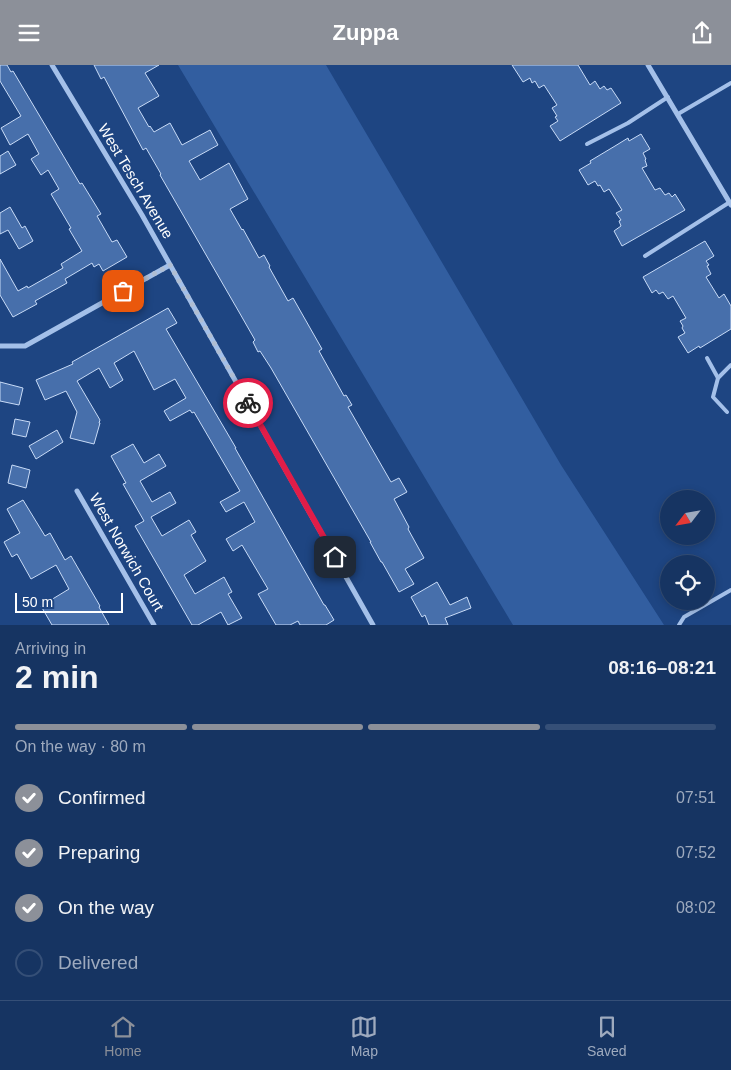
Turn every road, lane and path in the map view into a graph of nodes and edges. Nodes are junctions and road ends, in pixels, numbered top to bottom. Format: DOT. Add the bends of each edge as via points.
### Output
graph roads {
  1 [pos="52,65"];
  2 [pos="648,65"];
  3 [pos="731,83"];
  4 [pos="668,97"];
  5 [pos="678,114"];
  6 [pos="587,144"];
  7 [pos="730,204"];
  8 [pos="645,256"];
  9 [pos="170,265"];
  10 [pos="0,346"];
  11 [pos="707,358"];
  12 [pos="731,365"];
  13 [pos="718,378"];
  14 [pos="727,412"];
  15 [pos="77,491"];
  16 [pos="731,590"];
  17 [pos="154,625"];
  18 [pos="373,625"];
  19 [pos="680,625"];
  1 -- 9 [label="street, West Tesch Avenue"];
  2 -- 4 [label="street"];
  3 -- 5 [label="lane"];
  4 -- 5 [label="street"];
  4 -- 6 [label="lane"];
  5 -- 7 [label="street"];
  7 -- 8 [label="lane"];
  9 -- 10 [label="street" via="25,347"];
  9 -- 18 [label="street, West Tesch Avenue"];
  11 -- 13 [label="lane"];
  12 -- 13 [label="lane"];
  13 -- 14 [label="lane" via="713,397"];
  15 -- 17 [label="street, West Norwich Court"];
  16 -- 19 [label="lane" via="684,617"];
}
